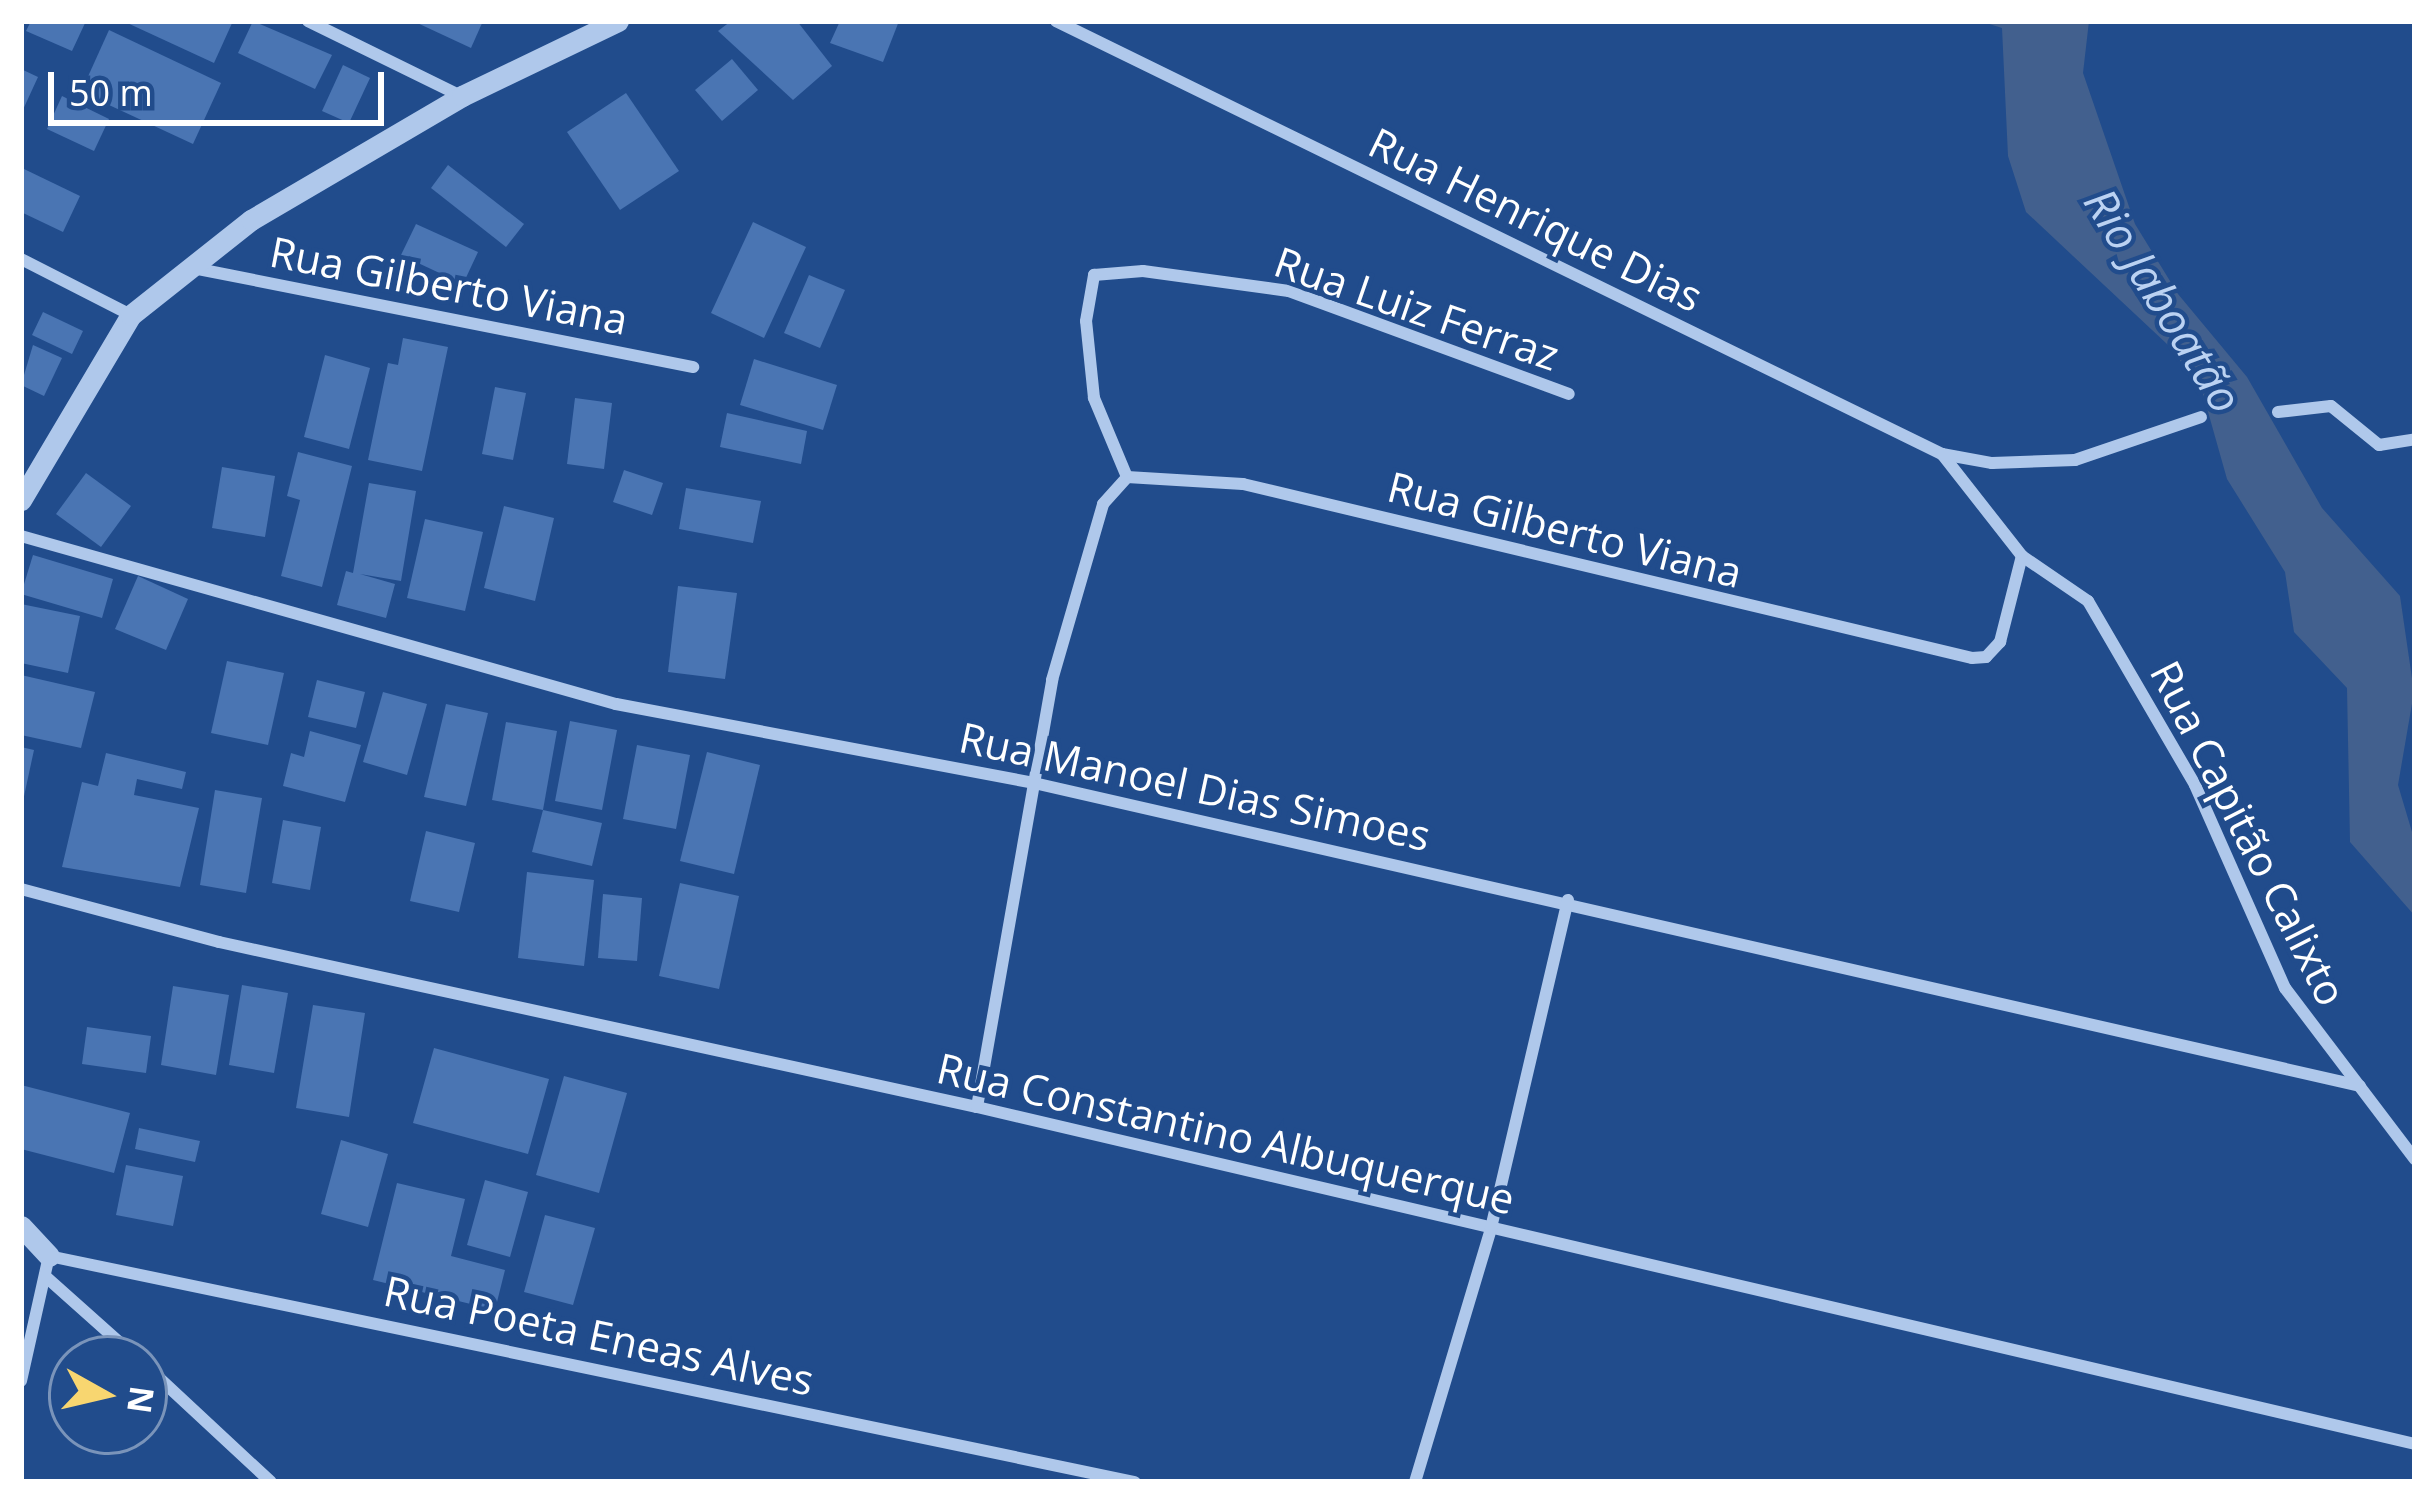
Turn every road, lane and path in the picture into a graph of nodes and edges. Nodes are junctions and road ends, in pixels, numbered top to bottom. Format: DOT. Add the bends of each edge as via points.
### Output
graph roads {
  1 [pos="308,21"];
  2 [pos="618,21"];
  3 [pos="1056,21"];
  4 [pos="462,97"];
  5 [pos="21,259"];
  6 [pos="192,268"];
  7 [pos="131,315"];
  8 [pos="693,368"];
  9 [pos="1570,394"];
  10 [pos="2278,412"];
  11 [pos="2201,417"];
  12 [pos="2415,439"];
  13 [pos="1942,454"];
  14 [pos="1127,477"];
  15 [pos="1970,495"];
  16 [pos="21,500"];
  17 [pos="21,536"];
  18 [pos="2022,556"];
  19 [pos="1034,783"];
  20 [pos="21,889"];
  21 [pos="1568,900"];
  22 [pos="2360,1086"];
  23 [pos="977,1107"];
  24 [pos="2415,1159"];
  25 [pos="21,1226"];
  26 [pos="1491,1228"];
  27 [pos="47,1266"];
  28 [pos="115,1335"];
  29 [pos="21,1382"];
  30 [pos="168,1386"];
  31 [pos="2415,1444"];
  32 [pos="271,1482"];
  33 [pos="1135,1482"];
  34 [pos="1414,1482"];
  1 -- 4 [label="street"];
  2 -- 4 [label="street"];
  3 -- 13 [label="street, Rua Henrique Dias"];
  4 -- 6 [label="street" via="251,220"];
  5 -- 7 [label="street"];
  6 -- 7 [label="street"];
  6 -- 8 [label="street, Rua Gilberto Viana"];
  7 -- 16 [label="street"];
  9 -- 14 [label="street, Rua Luiz Ferraz" via="1289,291 1143,271 1094,275 1086,321 1094,398"];
  10 -- 12 [label="street" via="2331,406 2378,445"];
  11 -- 13 [label="street" via="2075,460 1992,463"];
  13 -- 15 [label="street, Rua Henrique Dias"];
  14 -- 18 [label="street, Rua Gilberto Viana" via="1243,484 1940,655 1986,657 2000,642"];
  14 -- 19 [label="street" via="1112,486 1088,548"];
  15 -- 18 [label="street, Rua Capitão Calixto"];
  17 -- 19 [label="street, Rua Manoel Dias Simoes" via="616,704"];
  18 -- 22 [label="street, Rua Capitão Calixto" via="2088,601 2194,784 2285,988"];
  19 -- 21 [label="street, Rua Manoel Dias Simoes"];
  19 -- 23 [label="street"];
  20 -- 23 [label="street, Rua Constantino Albuquerque" via="219,942"];
  21 -- 22 [label="street, Rua Manoel Dias Simoes"];
  21 -- 26 [label="street"];
  22 -- 24 [label="street, Rua Capitão Calixto"];
  23 -- 26 [label="street, Rua Constantino Albuquerque"];
  25 -- 27 [label="street"];
  26 -- 31 [label="street, Rua Constantino Albuquerque"];
  26 -- 34 [label="street"];
  27 -- 28 [label="street"];
  27 -- 29 [label="street"];
  27 -- 33 [label="street, Rua Poeta Eneas Alves"];
  30 -- 32 [label="street"];
}
